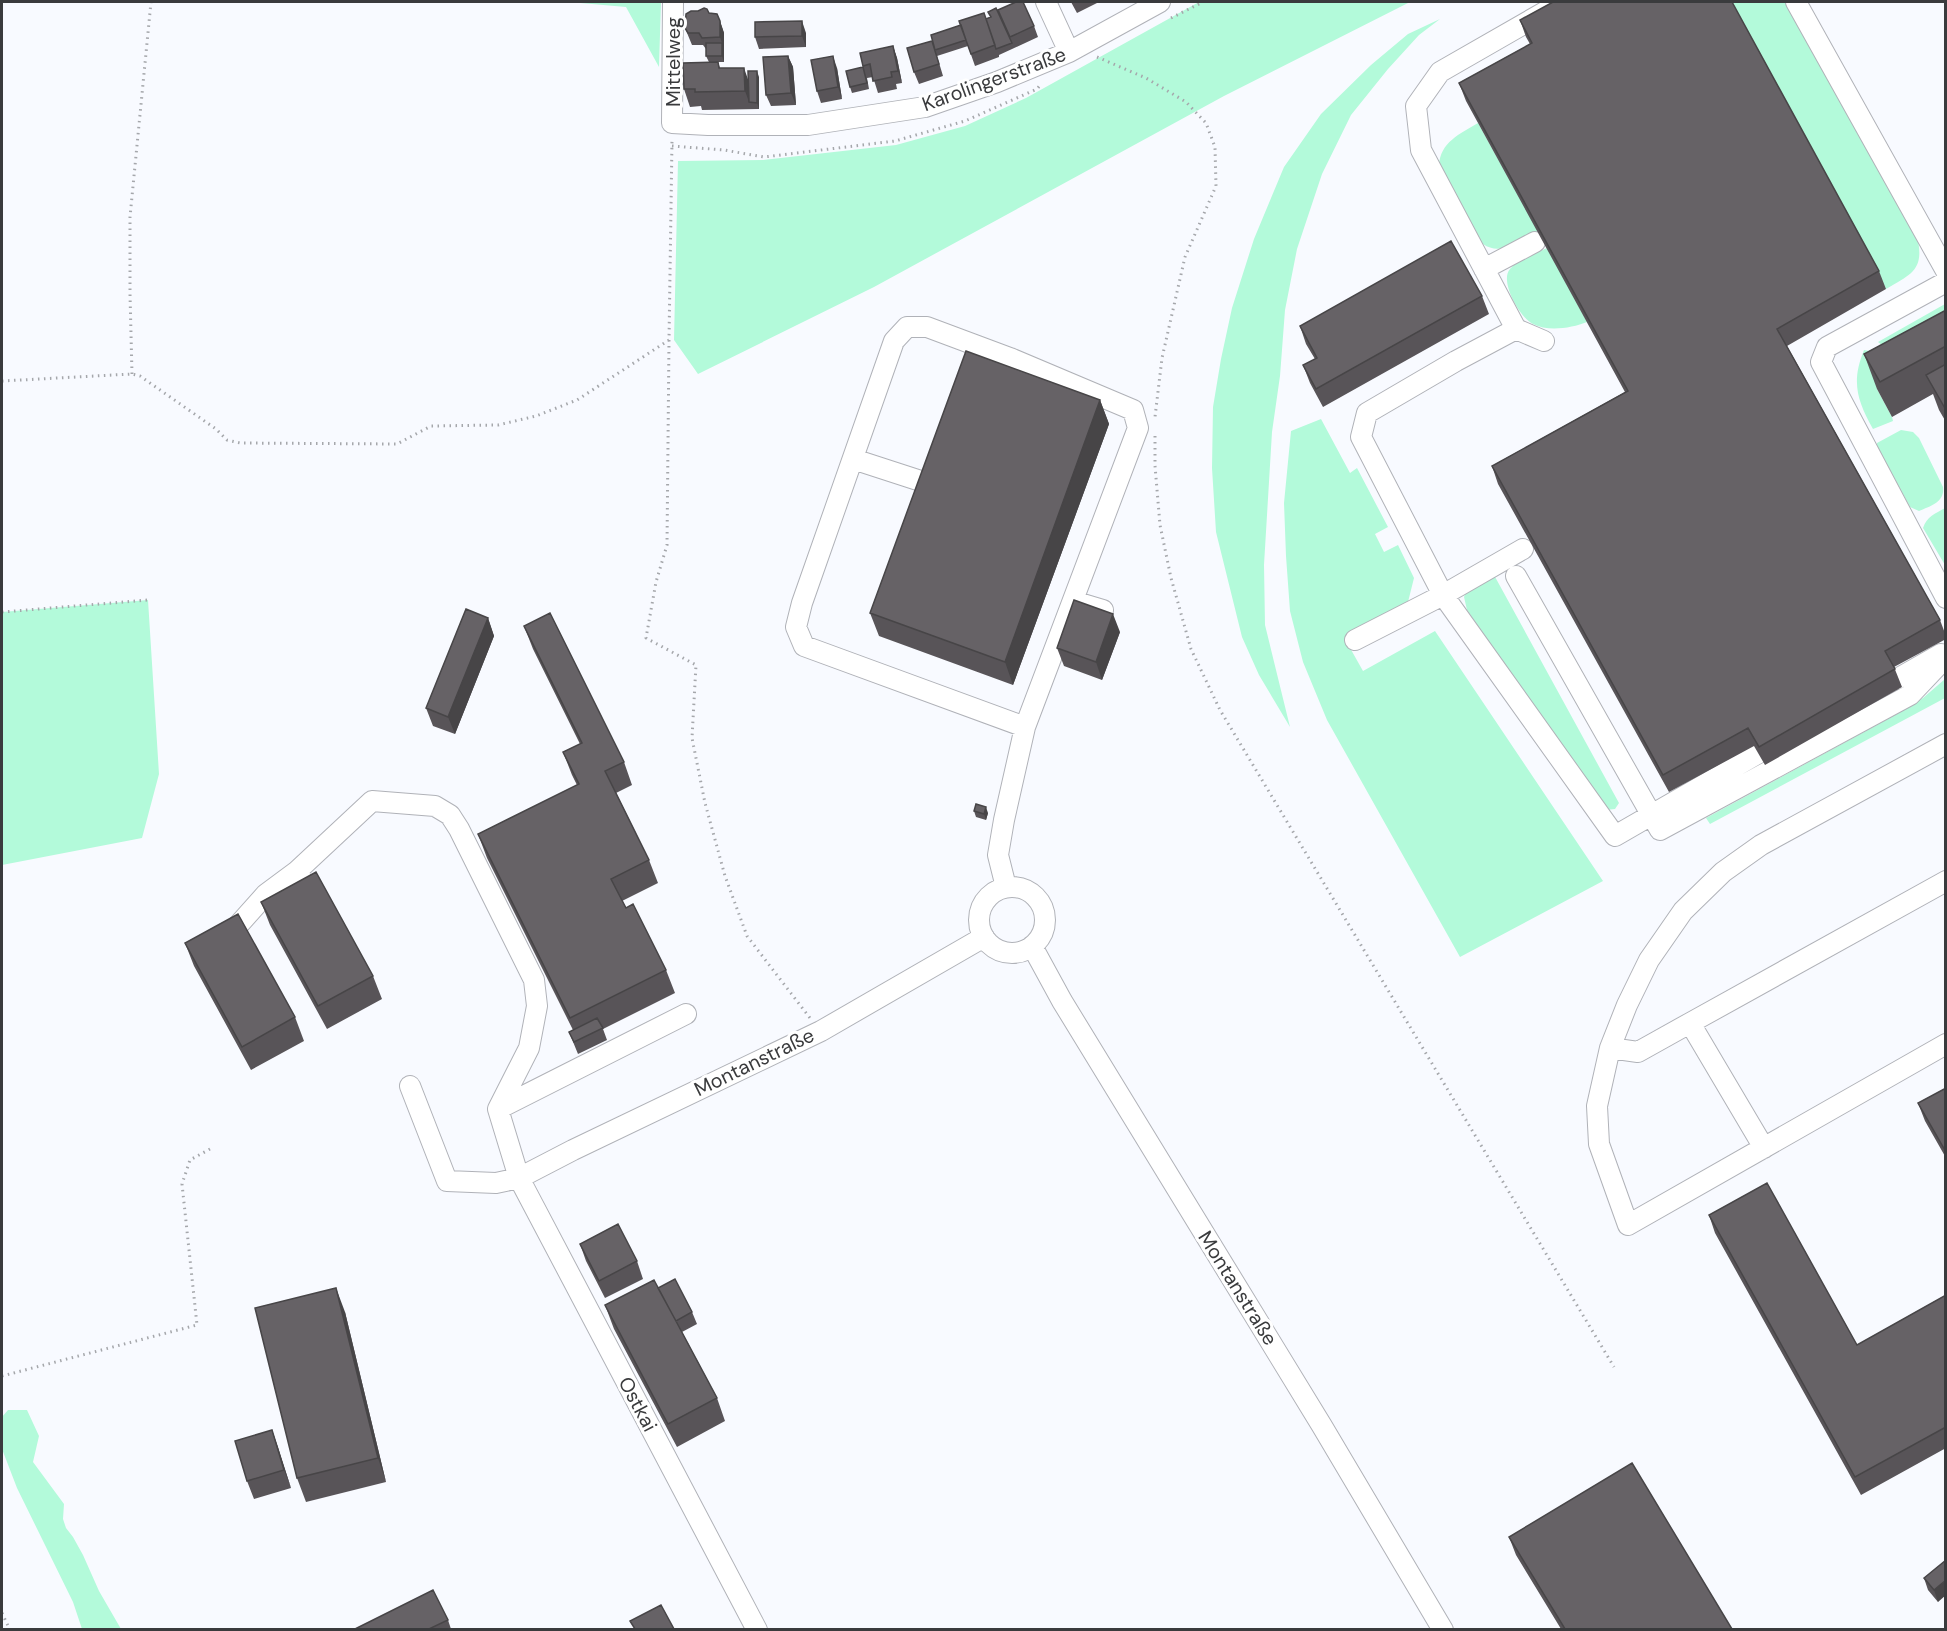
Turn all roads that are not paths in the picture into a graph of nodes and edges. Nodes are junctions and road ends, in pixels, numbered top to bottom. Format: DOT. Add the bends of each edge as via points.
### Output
graph roads {
  1 [pos="673,2"];
  2 [pos="1046,2"];
  3 [pos="1160,2"];
  4 [pos="1562,2"];
  5 [pos="1796,2"];
  6 [pos="1069,52"];
  7 [pos="672,123"];
  8 [pos="1535,242"];
  9 [pos="1484,269"];
  10 [pos="1945,272"];
  11 [pos="1516,329"];
  12 [pos="1544,340"];
  13 [pos="853,459"];
  14 [pos="933,484"];
  15 [pos="1524,549"];
  16 [pos="1516,576"];
  17 [pos="1443,595"];
  18 [pos="1946,598"];
  19 [pos="1073,602"];
  20 [pos="1103,610"];
  21 [pos="1355,640"];
  22 [pos="1946,651"];
  23 [pos="1946,657"];
  24 [pos="1897,679"];
  25 [pos="1025,727"];
  26 [pos="1946,744"];
  27 [pos="1759,753"];
  28 [pos="1652,815"];
  29 [pos="297,871"];
  30 [pos="1946,881"];
  31 [pos="1006,887"];
  32 [pos="311,896"];
  33 [pos="233,931"];
  34 [pos="984,937"];
  35 [pos="1032,946"];
  36 [pos="686,1014"];
  37 [pos="1690,1023"];
  38 [pos="1946,1044"];
  39 [pos="1610,1048"];
  40 [pos="410,1086"];
  41 [pos="498,1109"];
  42 [pos="1764,1148"];
  43 [pos="519,1178"];
  44 [pos="757,1629"];
  45 [pos="1443,1629"];
  1 -- 7 [label="street, Mittelweg"];
  2 -- 6 [label="street"];
  3 -- 6 [label="street, Karolingerstraße"];
  4 -- 9 [label="street" via="1440,72 1416,106 1421,150"];
  5 -- 10 [label="street"];
  6 -- 7 [label="street, Karolingerstraße" via="925,107 808,126"];
  8 -- 9 [label="street"];
  9 -- 11 [label="street"];
  10 -- 18 [label="street" via="1827,347 1821,362"];
  11 -- 12 [label="street"];
  11 -- 17 [label="street" via="1367,413 1360,437"];
  13 -- 14 [label="street"];
  13 -- 19 [label="street" via="894,341 907,327 927,327 1133,410 1138,428"];
  13 -- 25 [label="street" via="798,619 796,627 804,646"];
  15 -- 17 [label="street"];
  16 -- 28 [label="street"];
  17 -- 21 [label="street"];
  17 -- 28 [label="street" via="1615,836"];
  19 -- 20 [label="street"];
  19 -- 25 [label="street"];
  22 -- 24 [label="street"];
  23 -- 28 [label="street" via="1910,694 1660,830"];
  25 -- 31 [label="street" via="998,855"];
  26 -- 39 [label="street" via="1761,845 1724,872 1683,911 1649,960"];
  27 -- 28 [label="street"];
  29 -- 32 [label="street"];
  29 -- 33 [label="street" via="266,894"];
  29 -- 41 [label="street" via="372,801 435,806 450,814 534,980 537,1006 529,1048"];
  30 -- 37 [label="street"];
  31 -- 34 [label="street" via="995,891 981,909"];
  31 -- 35 [label="street" via="1031,892 1044,910 1044,928"];
  34 -- 35 [label="street" via="989,944 1010,953"];
  34 -- 43 [label="street, Montanstraße" via="820,1031"];
  35 -- 45 [label="street, Montanstraße"];
  36 -- 41 [label="street"];
  37 -- 39 [label="street" via="1638,1052"];
  37 -- 42 [label="street"];
  38 -- 42 [label="street"];
  39 -- 42 [label="street" via="1597,1106 1599,1144 1628,1225"];
  40 -- 43 [label="street, Montanstraße" via="447,1181 496,1183"];
  41 -- 43 [label="street, Ostkai"];
  43 -- 44 [label="street, Ostkai"];
}
